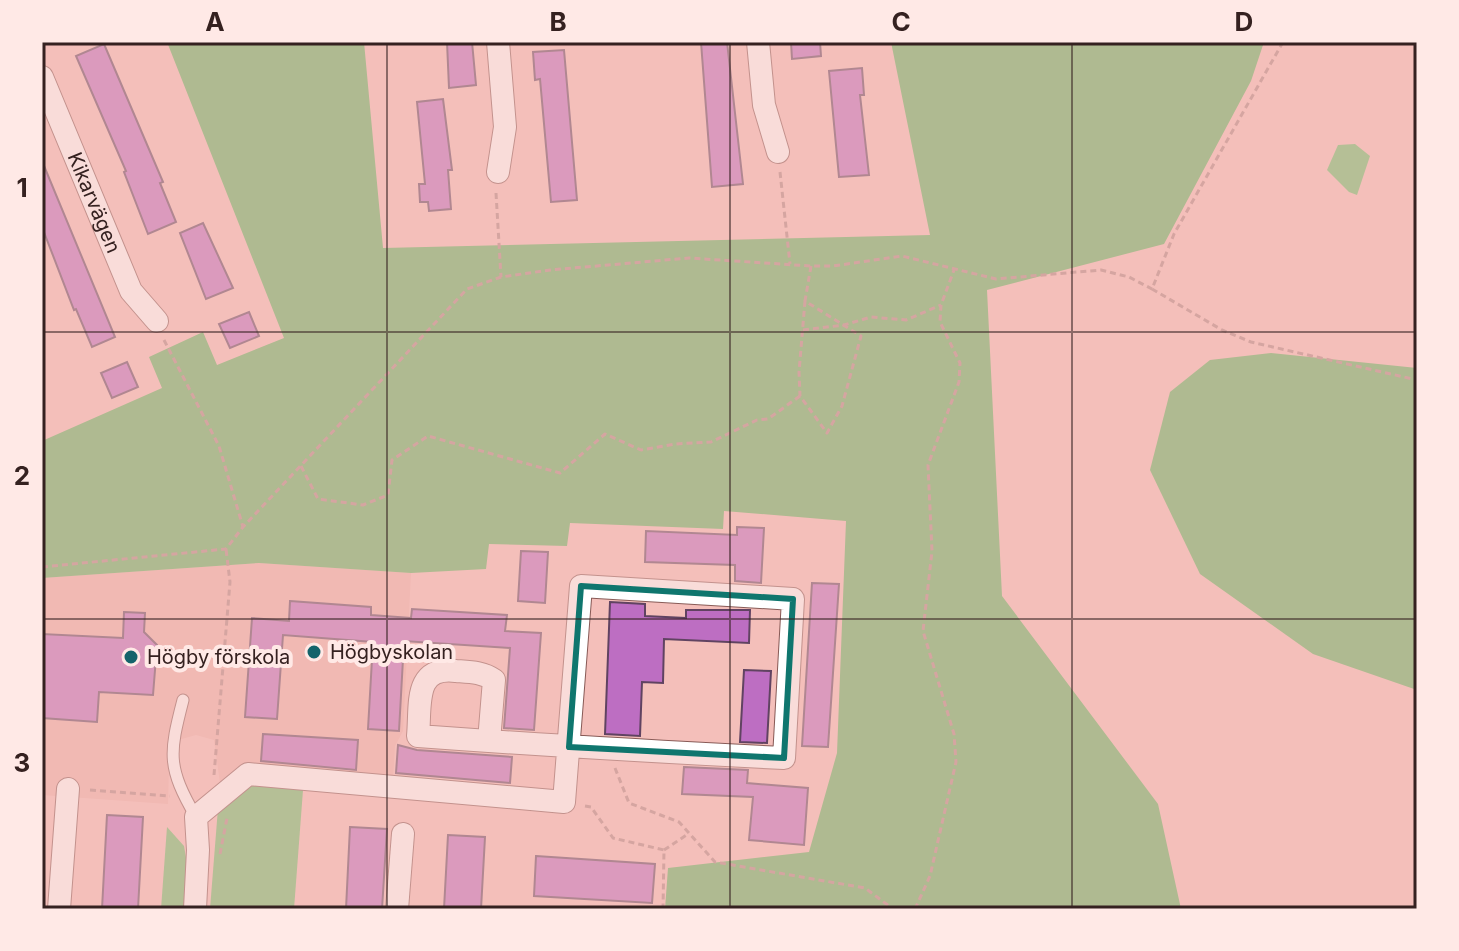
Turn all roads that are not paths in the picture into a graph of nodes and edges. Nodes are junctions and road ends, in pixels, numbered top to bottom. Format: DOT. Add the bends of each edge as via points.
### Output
graph roads {
  1 [pos="498,42"];
  2 [pos="758,42"];
  3 [pos="42,77"];
  4 [pos="778,152"];
  5 [pos="498,172"];
  6 [pos="157,321"];
  7 [pos="183,700"];
  8 [pos="489,741"];
  9 [pos="569,747"];
  10 [pos="68,789"];
  11 [pos="196,817"];
  12 [pos="403,834"];
  13 [pos="59,909"];
  14 [pos="195,909"];
  15 [pos="397,909"];
  1 -- 5 [label="street" via="505,127"];
  2 -- 4 [label="street" via="764,105"];
  3 -- 6 [label="street, Kikarvägen" via="131,291"];
  7 -- 11 [label="lane" via="172,764"];
  8 -- 9 [label="street"];
  9 -- 9 [label="street" via="581,586 793,599 784,758"];
  9 -- 11 [label="street" via="564,802 248,774"];
  10 -- 13 [label="street"];
  11 -- 14 [label="street"];
  12 -- 15 [label="street"];
}
